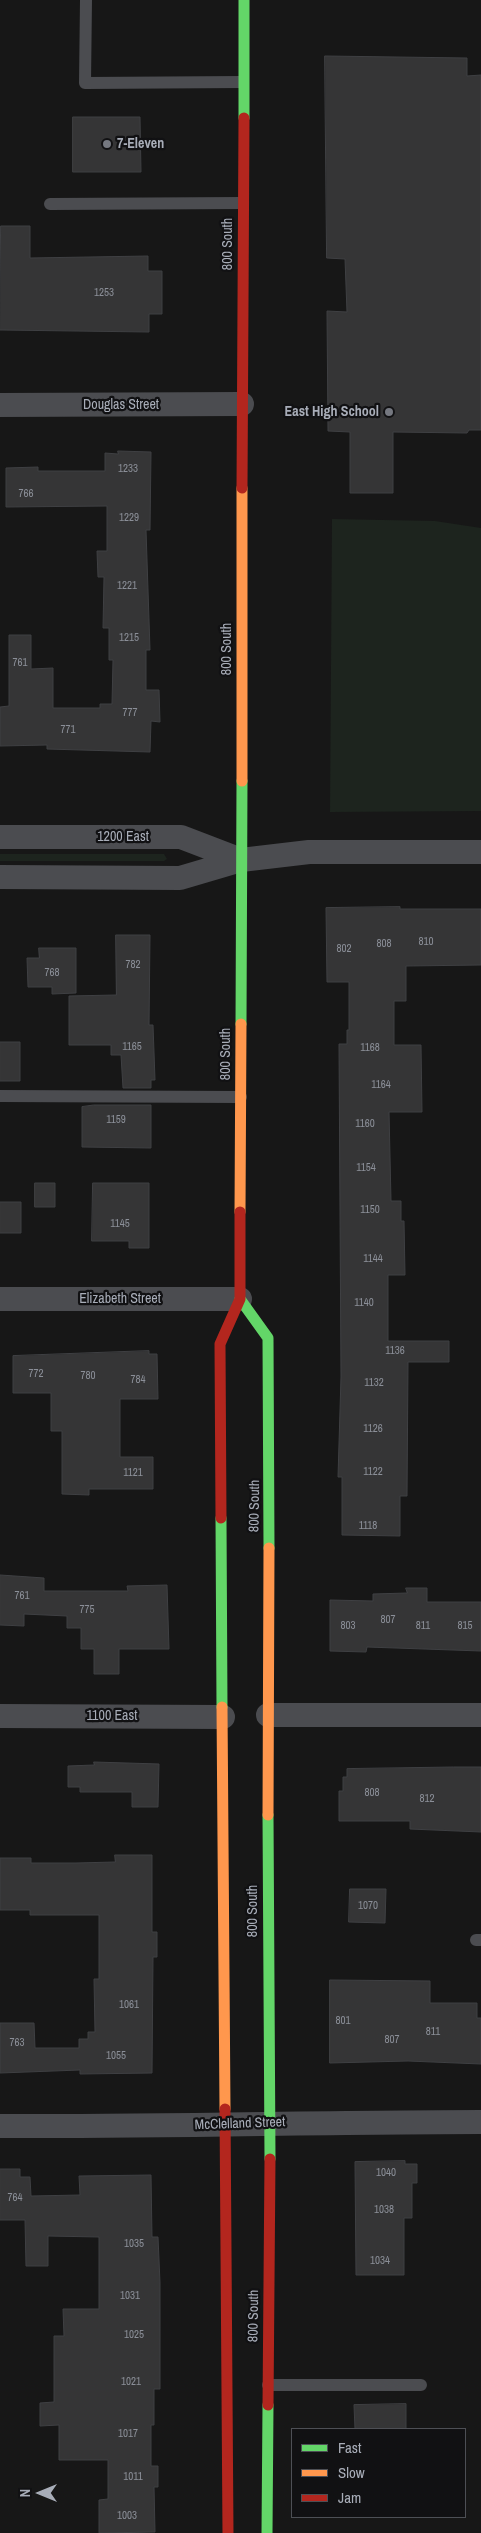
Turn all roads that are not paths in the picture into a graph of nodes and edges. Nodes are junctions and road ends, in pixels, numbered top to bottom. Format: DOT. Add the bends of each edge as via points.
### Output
graph roads {
  1 [pos="86,0"];
  2 [pos="244,0"];
  3 [pos="243,82"];
  4 [pos="243,203"];
  5 [pos="50,204"];
  6 [pos="242,404"];
  7 [pos="0,405"];
  8 [pos="0,837"];
  9 [pos="481,852"];
  10 [pos="241,860"];
  11 [pos="0,877"];
  12 [pos="0,1096"];
  13 [pos="241,1096"];
  14 [pos="0,1299"];
  15 [pos="240,1299"];
  16 [pos="0,1716"];
  17 [pos="268,1716"];
  18 [pos="481,1716"];
  19 [pos="223,1717"];
  20 [pos="269,2122"];
  21 [pos="481,2122"];
  22 [pos="224,2125"];
  23 [pos="0,2126"];
  24 [pos="421,2385"];
  25 [pos="268,2386"];
  26 [pos="228,2533"];
  27 [pos="267,2533"];
  1 -- 3 [label="lane" via="86,83"];
  2 -- 3 [label="main road, 800 South"];
  3 -- 4 [label="main road, 800 South"];
  4 -- 5 [label="lane"];
  4 -- 6 [label="main road, 800 South"];
  6 -- 7 [label="street, Douglas Street"];
  6 -- 10 [label="main road, 800 South"];
  8 -- 10 [label="street, 1200 East" via="181,837"];
  9 -- 10 [label="street, 1200 East" via="309,852"];
  10 -- 11 [label="street, 1200 East" via="180,878"];
  10 -- 13 [label="main road, 800 South"];
  12 -- 13 [label="lane"];
  13 -- 15 [label="main road, 800 South"];
  14 -- 15 [label="street, Elizabeth Street"];
  15 -- 17 [label="main road, 800 South" via="268,1338"];
  15 -- 19 [label="main road, 800 South" via="220,1344"];
  16 -- 19 [label="street, 1100 East"];
  17 -- 18 [label="street"];
  17 -- 20 [label="main road, 800 South"];
  19 -- 22 [label="main road, 800 South"];
  20 -- 21 [label="street, McClelland Street"];
  20 -- 22 [label="street, McClelland Street"];
  20 -- 25 [label="main road, 800 South"];
  22 -- 23 [label="street, McClelland Street"];
  22 -- 26 [label="main road, 800 South"];
  24 -- 25 [label="lane"];
  25 -- 27 [label="main road, 800 South"];
}
